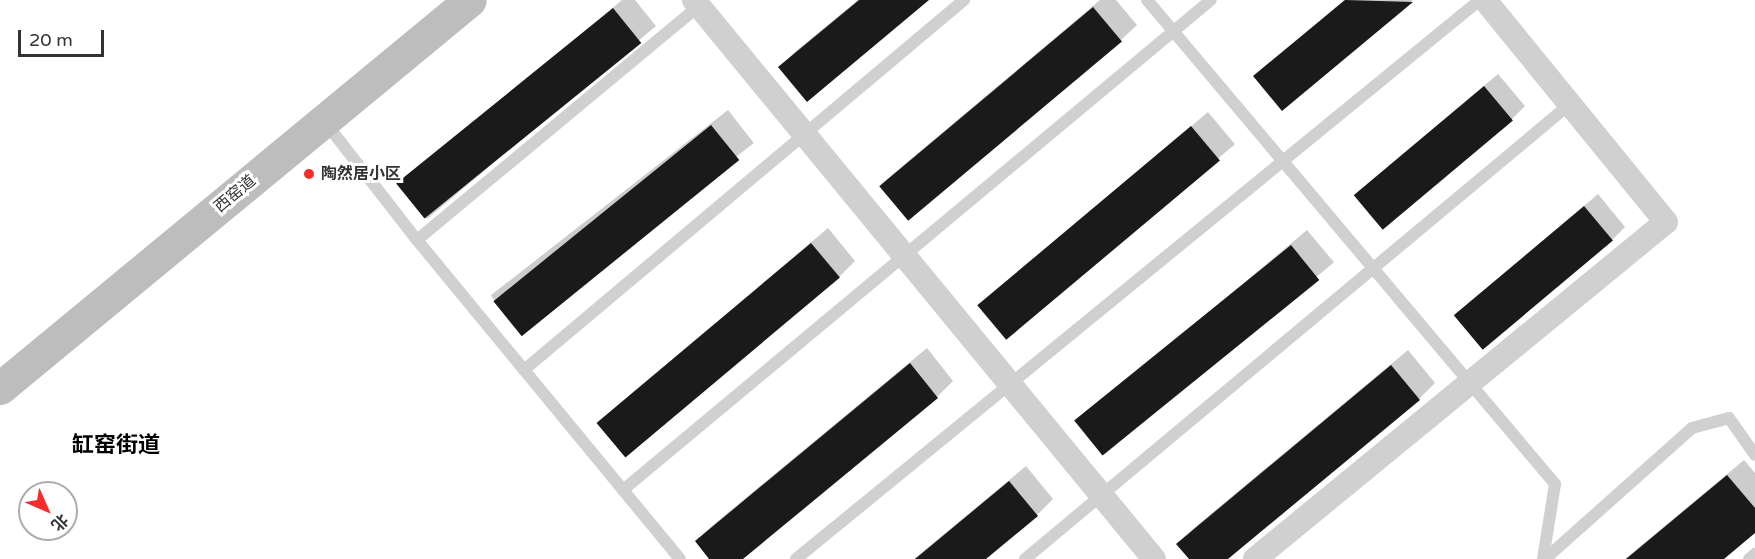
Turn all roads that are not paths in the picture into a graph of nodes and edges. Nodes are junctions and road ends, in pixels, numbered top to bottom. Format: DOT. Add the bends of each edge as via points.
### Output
graph roads {
  1 [pos="470,0"];
  2 [pos="964,0"];
  3 [pos="1147,0"];
  4 [pos="1211,0"];
  5 [pos="1480,0"];
  6 [pos="1485,0"];
  7 [pos="699,2"];
  8 [pos="1174,31"];
  9 [pos="1570,104"];
  10 [pos="324,120"];
  11 [pos="804,134"];
  12 [pos="1283,161"];
  13 [pos="417,240"];
  14 [pos="904,256"];
  15 [pos="1373,268"];
  16 [pos="524,370"];
  17 [pos="1470,383"];
  18 [pos="1010,384"];
  19 [pos="0,388"];
  20 [pos="1755,455"];
  21 [pos="623,490"];
  22 [pos="1101,495"];
  23 [pos="1755,554"];
  24 [pos="680,559"];
  25 [pos="796,559"];
  26 [pos="1025,559"];
  27 [pos="1154,559"];
  28 [pos="1255,559"];
  29 [pos="1544,559"];
  30 [pos="1749,559"];
  1 -- 10 [label="street, 西窑道"];
  2 -- 11 [label="lane"];
  3 -- 8 [label="lane"];
  4 -- 8 [label="lane"];
  5 -- 12 [label="lane"];
  6 -- 9 [label="street"];
  7 -- 11 [label="street"];
  7 -- 13 [label="lane"];
  8 -- 12 [label="lane"];
  8 -- 14 [label="lane"];
  9 -- 15 [label="lane"];
  9 -- 17 [label="street" via="1666,222"];
  10 -- 13 [label="lane"];
  10 -- 19 [label="street, 西窑道"];
  11 -- 14 [label="street"];
  11 -- 16 [label="lane"];
  12 -- 15 [label="lane"];
  12 -- 18 [label="lane"];
  13 -- 16 [label="lane"];
  14 -- 18 [label="street"];
  14 -- 21 [label="lane"];
  15 -- 17 [label="lane"];
  15 -- 22 [label="lane"];
  16 -- 21 [label="lane"];
  17 -- 28 [label="street"];
  17 -- 29 [label="lane" via="1555,484"];
  18 -- 22 [label="street"];
  18 -- 25 [label="lane"];
  20 -- 29 [label="lane" via="1729,418 1692,428"];
  21 -- 24 [label="lane"];
  22 -- 26 [label="lane"];
  22 -- 27 [label="street"];
  23 -- 30 [label="lane"];
}
